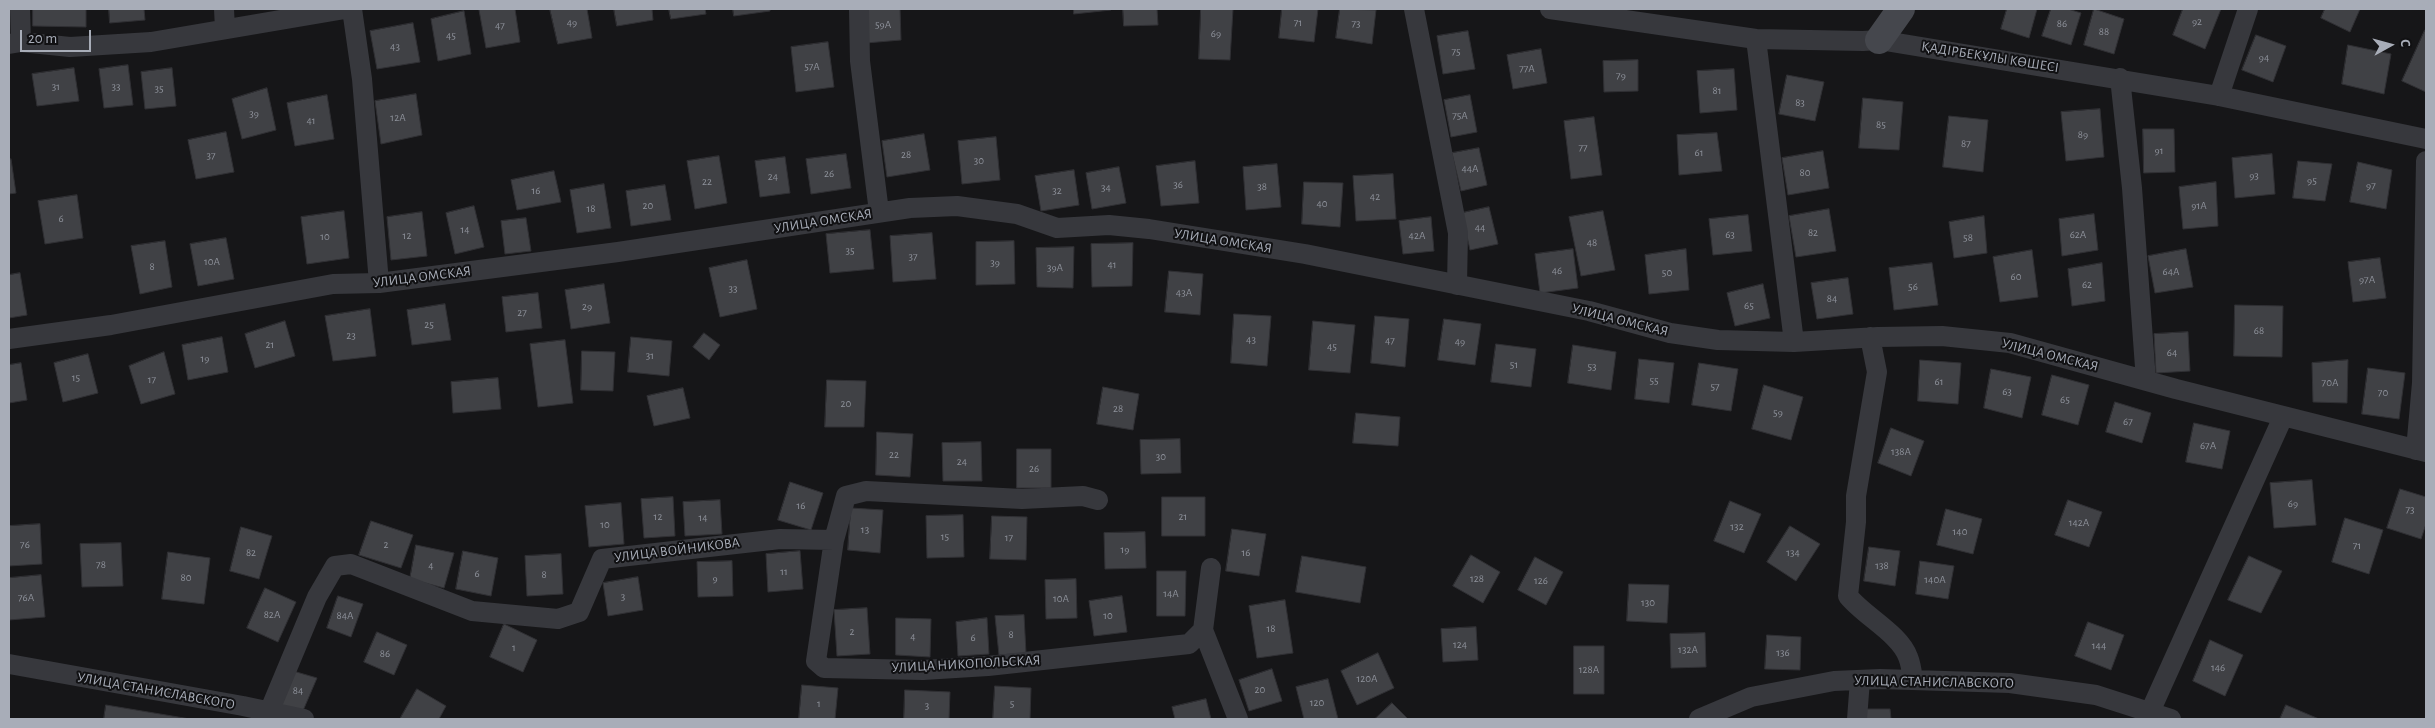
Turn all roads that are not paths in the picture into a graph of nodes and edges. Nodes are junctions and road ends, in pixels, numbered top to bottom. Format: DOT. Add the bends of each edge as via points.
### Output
graph roads {
  1 [pos="20,9"];
  2 [pos="224,9"];
  3 [pos="345,9"];
  4 [pos="352,9"];
  5 [pos="859,9"];
  6 [pos="1414,9"];
  7 [pos="1550,9"];
  8 [pos="1901,9"];
  9 [pos="2248,9"];
  10 [pos="225,29"];
  11 [pos="1756,39"];
  12 [pos="1879,40"];
  13 [pos="15,43"];
  14 [pos="2120,78"];
  15 [pos="2219,96"];
  16 [pos="2426,139"];
  17 [pos="2426,161"];
  18 [pos="879,212"];
  19 [pos="379,283"];
  20 [pos="1457,285"];
  21 [pos="1870,337"];
  22 [pos="9,339"];
  23 [pos="1794,342"];
  24 [pos="2146,381"];
  25 [pos="2283,417"];
  26 [pos="2421,451"];
  27 [pos="1098,500"];
  28 [pos="834,540"];
  29 [pos="1211,568"];
  30 [pos="1203,630"];
  31 [pos="9,664"];
  32 [pos="1860,680"];
  33 [pos="1913,680"];
  34 [pos="269,712"];
  35 [pos="2150,712"];
  36 [pos="304,719"];
  37 [pos="1238,719"];
  38 [pos="1699,719"];
  39 [pos="1857,719"];
  40 [pos="2171,719"];
  1 -- 13 [label="street"];
  2 -- 10 [label="street"];
  3 -- 10 [label="street"];
  4 -- 19 [label="street" via="362,79"];
  5 -- 18 [label="street" via="860,62"];
  6 -- 20 [label="street" via="1458,233"];
  7 -- 11 [label="street, ҚАДІРБЕКҰЛЫ КӨШЕСІ"];
  8 -- 12 [label="street"];
  9 -- 15 [label="street"];
  10 -- 13 [label="street" via="151,42 70,46"];
  11 -- 12 [label="street, ҚАДІРБЕКҰЛЫ КӨШЕСІ"];
  11 -- 23 [label="street"];
  12 -- 14 [label="street, ҚАДІРБЕКҰЛЫ КӨШЕСІ"];
  14 -- 15 [label="street, ҚАДІРБЕКҰЛЫ КӨШЕСІ"];
  14 -- 24 [label="street" via="2132,188"];
  15 -- 16 [label="street, ҚАДІРБЕКҰЛЫ КӨШЕСІ"];
  17 -- 26 [label="street"];
  18 -- 19 [label="street, УЛИЦА ОМСКАЯ" via="618,252"];
  18 -- 20 [label="street, УЛИЦА ОМСКАЯ" via="957,206 1017,214 1057,228 1110,225 1149,229 1304,254"];
  19 -- 22 [label="street, УЛИЦА ОМСКАЯ" via="333,284 111,325"];
  20 -- 23 [label="street, УЛИЦА ОМСКАЯ" via="1589,311 1670,333 1718,340"];
  21 -- 23 [label="street, УЛИЦА ОМСКАЯ"];
  21 -- 24 [label="street, УЛИЦА ОМСКАЯ" via="1942,336 2010,343"];
  21 -- 33 [label="street" via="1877,372 1856,496 1848,596 1899,643 1908,656"];
  24 -- 25 [label="street, УЛИЦА ОМСКАЯ"];
  25 -- 26 [label="street, УЛИЦА ОМСКАЯ"];
  25 -- 35 [label="street"];
  27 -- 28 [label="street, УЛИЦА НИКОПОЛЬСКАЯ" via="1083,496 1022,499 866,491 846,496"];
  28 -- 30 [label="street, УЛИЦА НИКОПОЛЬСКАЯ" via="816,662 824,668 923,670 988,666 1188,644"];
  28 -- 34 [label="street, УЛИЦА ВОЙНИКОВА" via="780,539 602,559 579,612 558,619 472,610 351,564 335,566 317,597"];
  29 -- 30 [label="street"];
  30 -- 37 [label="street"];
  31 -- 34 [label="street, УЛИЦА СТАНИСЛАВСКОГО"];
  32 -- 33 [label="street, УЛИЦА СТАНИСЛАВСКОГО"];
  32 -- 38 [label="street, УЛИЦА СТАНИСЛАВСКОГО" via="1834,681 1751,697"];
  32 -- 39 [label="street"];
  33 -- 35 [label="street, УЛИЦА СТАНИСЛАВСКОГО" via="2010,683 2096,695"];
  34 -- 36 [label="street, УЛИЦА СТАНИСЛАВСКОГО"];
  35 -- 40 [label="street, УЛИЦА СТАНИСЛАВСКОГО"];
}
